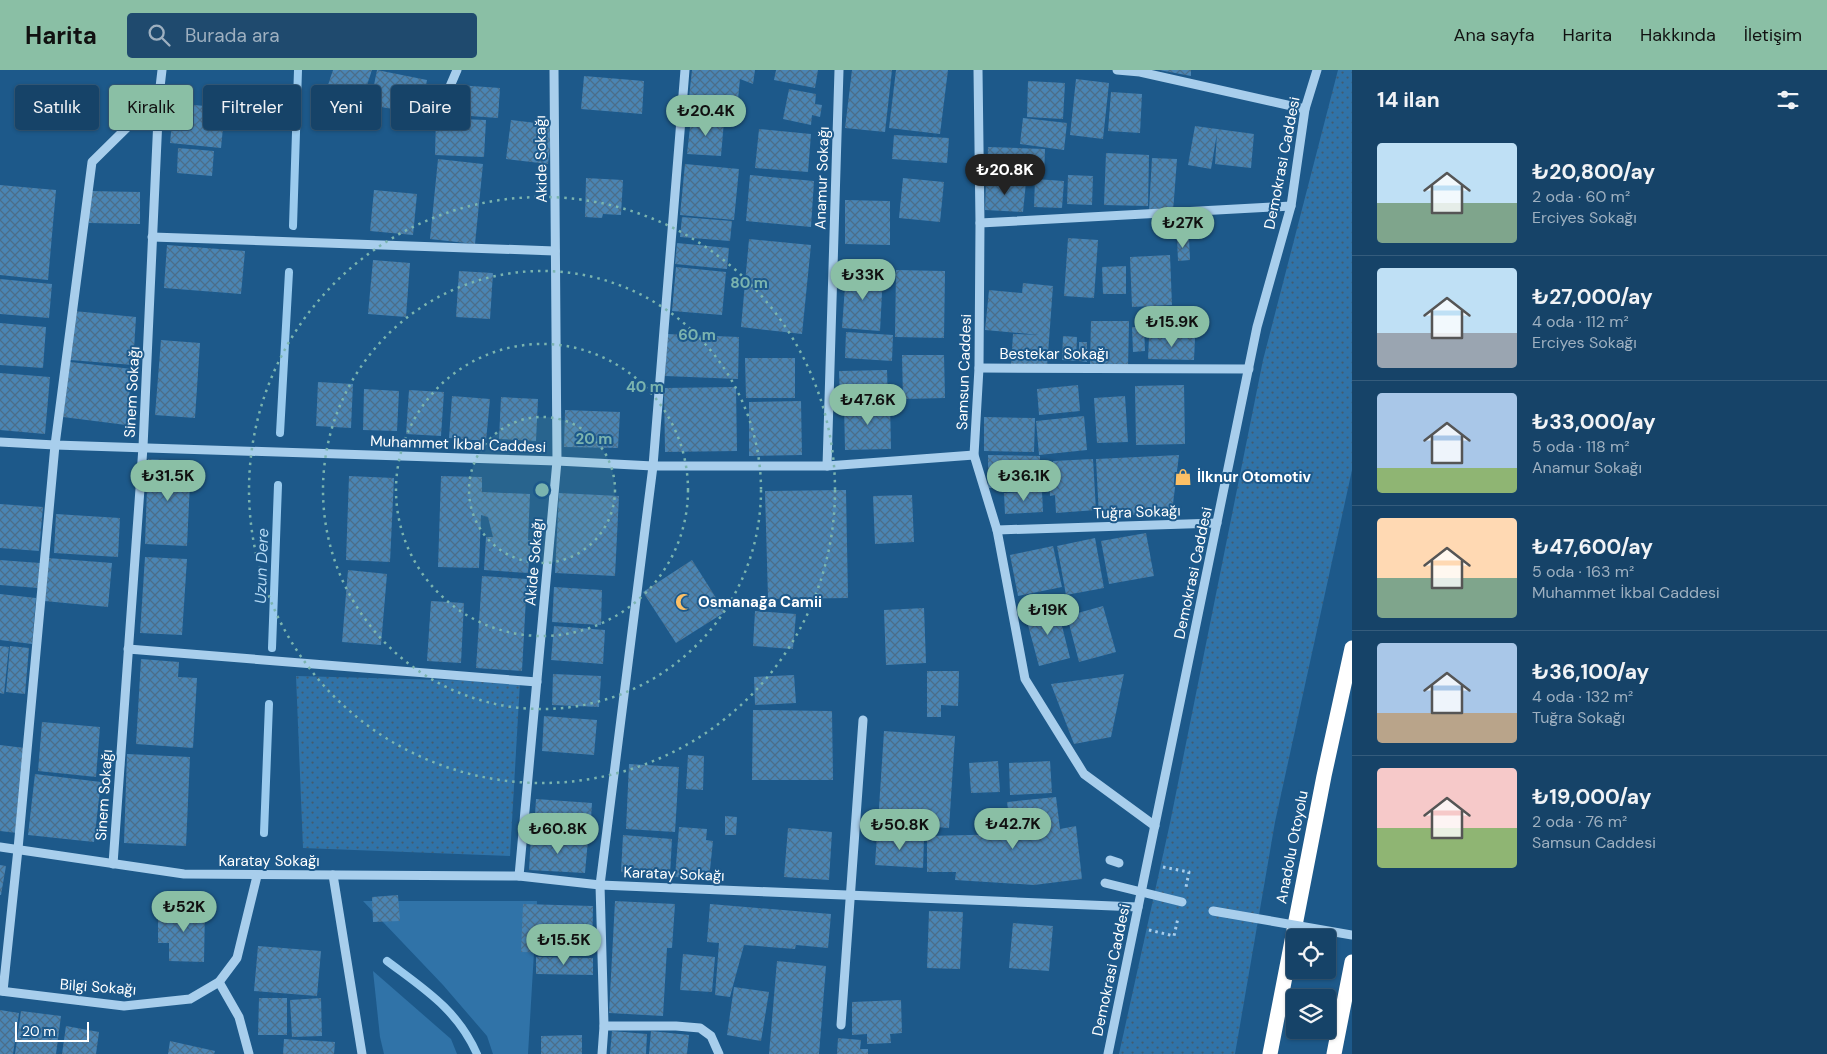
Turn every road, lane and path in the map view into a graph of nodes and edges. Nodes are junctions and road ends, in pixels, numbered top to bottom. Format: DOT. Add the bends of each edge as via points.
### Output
graph roads {
  1 [pos="162,70"];
  2 [pos="457,70"];
  3 [pos="554,70"];
  4 [pos="685,70"];
  5 [pos="839,70"];
  6 [pos="978,70"];
  7 [pos="1116,70"];
  8 [pos="1317,70"];
  9 [pos="160,85"];
  10 [pos="451,85"];
  11 [pos="1304,109"];
  12 [pos="124,130"];
  13 [pos="157,130"];
  14 [pos="1292,206"];
  15 [pos="980,222"];
  16 [pos="152,237"];
  17 [pos="555,251"];
  18 [pos="979,368"];
  19 [pos="1249,369"];
  20 [pos="0,442"];
  21 [pos="55,445"];
  22 [pos="143,447"];
  23 [pos="974,456"];
  24 [pos="557,462"];
  25 [pos="653,466"];
  26 [pos="827,466"];
  27 [pos="1217,523"];
  28 [pos="997,530"];
  29 [pos="1352,648"];
  30 [pos="128,649"];
  31 [pos="537,682"];
  32 [pos="863,720"];
  33 [pos="1155,826"];
  34 [pos="0,847"];
  35 [pos="18,849"];
  36 [pos="113,864"];
  37 [pos="1147,864"];
  38 [pos="1189,872"];
  39 [pos="257,876"];
  40 [pos="332,876"];
  41 [pos="519,876"];
  42 [pos="1105,884"];
  43 [pos="600,885"];
  44 [pos="851,895"];
  45 [pos="1182,902"];
  46 [pos="1138,907"];
  47 [pos="1213,911"];
  48 [pos="1134,926"];
  49 [pos="1352,935"];
  50 [pos="1174,936"];
  51 [pos="1352,962"];
  52 [pos="219,982"];
  53 [pos="2,991"];
  54 [pos="841,1025"];
  55 [pos="604,1026"];
  56 [pos="249,1054"];
  57 [pos="362,1054"];
  58 [pos="602,1054"];
  59 [pos="719,1054"];
  60 [pos="1108,1054"];
  61 [pos="1270,1054"];
  62 [pos="1334,1054"];
  1 -- 9 [label="street, Sinem Sokağı"];
  2 -- 10 [label="street"];
  3 -- 17 [label="street, Akide Sokağı"];
  4 -- 25 [label="street"];
  5 -- 26 [label="street, Anamur Sokağı"];
  6 -- 15 [label="street, Samsun Caddesi"];
  7 -- 11 [label="street" via="1140,72"];
  8 -- 11 [label="street, Demokrasi Caddesi"];
  11 -- 14 [label="street, Demokrasi Caddesi"];
  12 -- 21 [label="street" via="92,162"];
  13 -- 16 [label="street, Sinem Sokağı"];
  14 -- 15 [label="street"];
  14 -- 19 [label="street, Demokrasi Caddesi"];
  15 -- 18 [label="street, Samsun Caddesi"];
  16 -- 17 [label="street"];
  16 -- 22 [label="street, Sinem Sokağı"];
  17 -- 24 [label="street, Akide Sokağı"];
  18 -- 19 [label="street, Bestekar Sokağı"];
  18 -- 23 [label="street, Samsun Caddesi"];
  19 -- 27 [label="street, Demokrasi Caddesi"];
  20 -- 21 [label="street, Muhammet İkbal Caddesi"];
  21 -- 22 [label="street, Muhammet İkbal Caddesi"];
  21 -- 35 [label="street"];
  22 -- 24 [label="street, Muhammet İkbal Caddesi"];
  22 -- 30 [label="street, Sinem Sokağı"];
  23 -- 26 [label="street, Muhammet İkbal Caddesi"];
  23 -- 28 [label="street, Samsun Caddesi"];
  24 -- 25 [label="street, Muhammet İkbal Caddesi"];
  24 -- 31 [label="street, Akide Sokağı"];
  25 -- 26 [label="street, Muhammet İkbal Caddesi"];
  25 -- 43 [label="street"];
  27 -- 28 [label="street, Tuğra Sokağı"];
  27 -- 33 [label="street, Demokrasi Caddesi"];
  28 -- 33 [label="street, Samsun Caddesi" via="1025,679 1084,774"];
  29 -- 61 [label="highway, Anadolu Otoyolu"];
  30 -- 31 [label="street"];
  30 -- 36 [label="street, Sinem Sokağı"];
  31 -- 41 [label="street, Akide Sokağı"];
  32 -- 44 [label="street"];
  33 -- 37 [label="street, Demokrasi Caddesi"];
  34 -- 35 [label="street, Karatay Sokağı"];
  35 -- 36 [label="street, Karatay Sokağı"];
  35 -- 53 [label="street"];
  36 -- 39 [label="street, Karatay Sokağı" via="184,874"];
  37 -- 38 [label="path"];
  37 -- 46 [label="street, Demokrasi Caddesi"];
  39 -- 40 [label="street, Karatay Sokağı"];
  39 -- 52 [label="street, Bilgi Sokağı" via="237,958"];
  40 -- 41 [label="street, Karatay Sokağı"];
  40 -- 57 [label="street"];
  41 -- 43 [label="street, Karatay Sokağı"];
  42 -- 45 [label="street, bridge"];
  43 -- 44 [label="street, Karatay Sokağı"];
  43 -- 55 [label="street"];
  44 -- 46 [label="street, Karatay Sokağı"];
  44 -- 54 [label="street"];
  46 -- 48 [label="street, Demokrasi Caddesi"];
  47 -- 49 [label="street, bridge"];
  48 -- 50 [label="path"];
  48 -- 60 [label="street, Demokrasi Caddesi"];
  51 -- 62 [label="highway"];
  52 -- 53 [label="street, Bilgi Sokağı" via="190,999 124,1006"];
  52 -- 56 [label="street" via="239,1017"];
  55 -- 58 [label="street"];
  55 -- 59 [label="street" via="700,1028 711,1036"];
}
